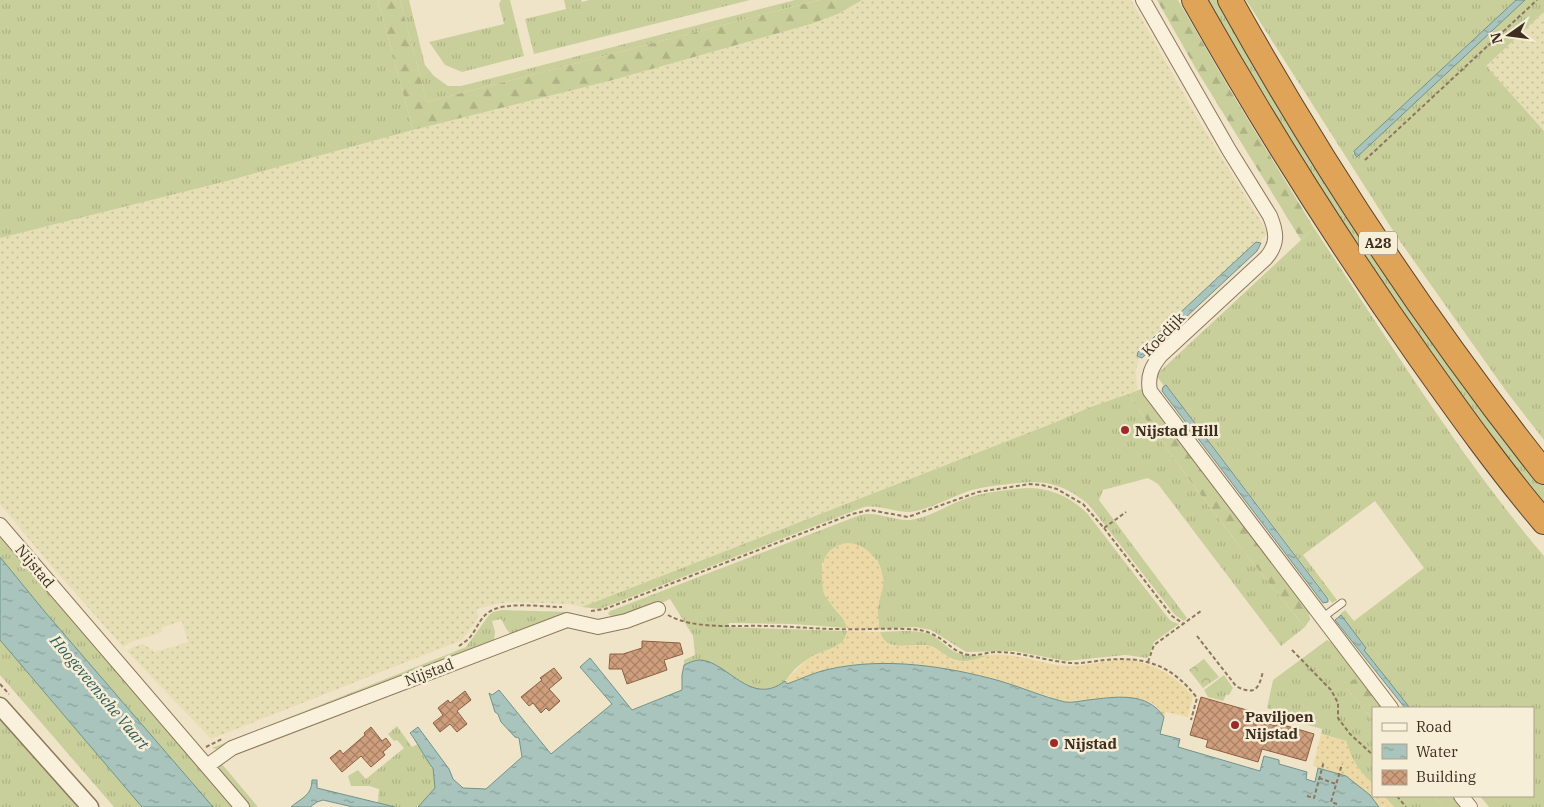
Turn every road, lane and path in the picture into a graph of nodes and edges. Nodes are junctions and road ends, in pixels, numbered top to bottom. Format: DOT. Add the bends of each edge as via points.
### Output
graph roads {
  1 [pos="1142,0"];
  2 [pos="1194,0"];
  3 [pos="1230,0"];
  4 [pos="1537,0"];
  5 [pos="1364,160"];
  6 [pos="1544,472"];
  7 [pos="1126,512"];
  8 [pos="1544,522"];
  9 [pos="0,525"];
  10 [pos="1104,528"];
  11 [pos="1342,603"];
  12 [pos="567,608"];
  13 [pos="658,609"];
  14 [pos="583,610"];
  15 [pos="1201,611"];
  16 [pos="1322,618"];
  17 [pos="1184,624"];
  18 [pos="1196,636"];
  19 [pos="458,647"];
  20 [pos="1292,650"];
  21 [pos="1148,662"];
  22 [pos="1263,671"];
  23 [pos="0,706"];
  24 [pos="1390,707"];
  25 [pos="1191,720"];
  26 [pos="227,737"];
  27 [pos="196,754"];
  28 [pos="1372,754"];
  29 [pos="1324,761"];
  30 [pos="1342,764"];
  31 [pos="207,766"];
  32 [pos="1319,778"];
  33 [pos="1336,784"];
  34 [pos="1307,796"];
  35 [pos="1398,797"];
  36 [pos="1462,797"];
  37 [pos="1337,804"];
  38 [pos="90,807"];
  39 [pos="242,807"];
  40 [pos="1406,807"];
  41 [pos="1470,807"];
  1 -- 16 [label="street, Koedijk" via="1270,216 1276,238 1274,248 1266,258 1151,367 1150,391"];
  2 -- 8 [label="highway, A28" via="1236,75 1353,261 1451,401"];
  3 -- 6 [label="highway, A28" via="1297,116 1360,215 1462,363"];
  4 -- 5 [label="path"];
  7 -- 10 [label="path"];
  9 -- 27 [label="street, Nijstad"];
  10 -- 14 [label="path" via="1083,504 1058,489 1030,484 992,489 966,495 908,517 861,511 605,610"];
  10 -- 17 [label="path" via="1172,616"];
  11 -- 16 [label="lane"];
  12 -- 19 [label="path" via="498,608 489,612 470,638"];
  13 -- 21 [label="path" via="674,618 717,625 921,630 935,635 956,652 970,655 996,652 1073,663 1123,658"];
  13 -- 31 [label="street, Nijstad" via="598,627 567,620 558,623 232,748"];
  15 -- 17 [label="path"];
  16 -- 24 [label="street, Koedijk"];
  17 -- 21 [label="path" via="1154,645"];
  18 -- 22 [label="path" via="1236,686 1246,690 1257,688"];
  20 -- 28 [label="path" via="1331,690 1338,702 1338,718"];
  21 -- 25 [label="path" via="1169,670 1197,698"];
  23 -- 38 [label="street"];
  26 -- 27 [label="path"];
  27 -- 31 [label="street, Nijstad"];
  29 -- 32 [label="path"];
  30 -- 33 [label="path"];
  31 -- 39 [label="street, Nijstad"];
  32 -- 33 [label="path"];
  32 -- 34 [label="path" via="1314,798"];
  33 -- 37 [label="path" via="1330,802"];
  35 -- 40 [label="path"];
  36 -- 41 [label="street"];
}
